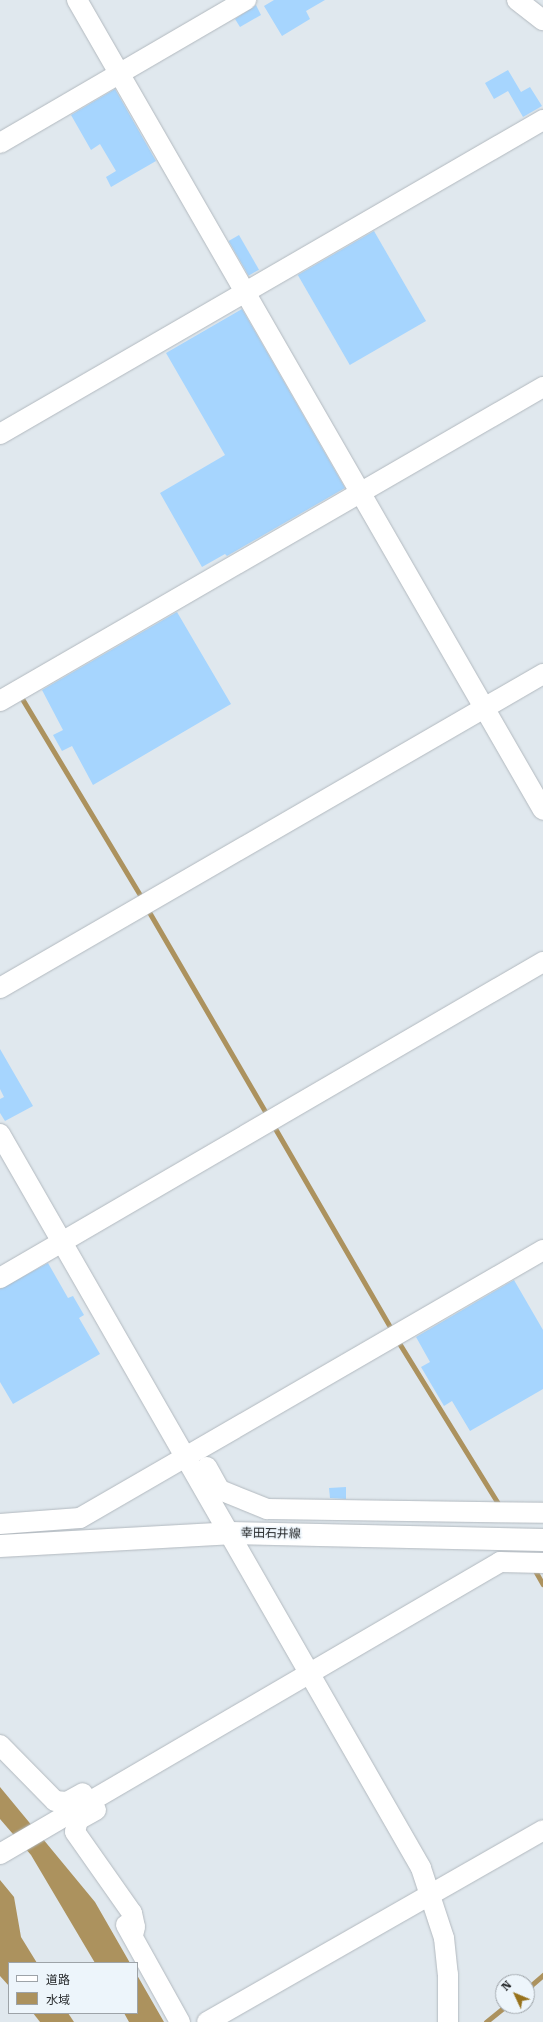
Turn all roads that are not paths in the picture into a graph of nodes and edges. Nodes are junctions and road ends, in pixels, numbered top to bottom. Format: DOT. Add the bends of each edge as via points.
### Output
graph roads {
  1 [pos="77,0"];
  2 [pos="246,0"];
  3 [pos="517,0"];
  4 [pos="543,20"];
  5 [pos="119,74"];
  6 [pos="543,120"];
  7 [pos="0,143"];
  8 [pos="244,292"];
  9 [pos="543,387"];
  10 [pos="0,434"];
  11 [pos="361,493"];
  12 [pos="543,674"];
  13 [pos="0,700"];
  14 [pos="484,708"];
  15 [pos="543,810"];
  16 [pos="543,962"];
  17 [pos="0,988"];
  18 [pos="0,1134"];
  19 [pos="62,1242"];
  20 [pos="543,1250"];
  21 [pos="0,1278"];
  22 [pos="191,1453"];
  23 [pos="543,1513"];
  24 [pos="0,1524"];
  25 [pos="230,1534"];
  26 [pos="543,1540"];
  27 [pos="0,1546"];
  28 [pos="543,1563"];
  29 [pos="311,1674"];
  30 [pos="0,1745"];
  31 [pos="177,1750"];
  32 [pos="0,1762"];
  33 [pos="56,1821"];
  34 [pos="543,1830"];
  35 [pos="2,1853"];
  36 [pos="432,1894"];
  37 [pos="133,1935"];
  38 [pos="180,2022"];
  39 [pos="207,2022"];
  40 [pos="448,2022"];
  1 -- 5 [label="street"];
  2 -- 5 [label="street"];
  3 -- 4 [label="street"];
  5 -- 7 [label="street"];
  5 -- 8 [label="street"];
  6 -- 8 [label="street"];
  8 -- 10 [label="street"];
  8 -- 11 [label="street"];
  9 -- 11 [label="street"];
  11 -- 13 [label="street"];
  11 -- 14 [label="street"];
  12 -- 14 [label="street"];
  14 -- 15 [label="street"];
  14 -- 17 [label="street"];
  16 -- 19 [label="street"];
  18 -- 19 [label="street"];
  19 -- 21 [label="street"];
  19 -- 22 [label="street"];
  20 -- 22 [label="street"];
  22 -- 23 [label="street" via="220,1490 267,1509"];
  22 -- 24 [label="street" via="80,1518"];
  22 -- 25 [label="street"];
  25 -- 26 [label="main road, 幸田石井線"];
  25 -- 27 [label="main road, 幸田石井線"];
  25 -- 29 [label="street"];
  28 -- 29 [label="street" via="500,1562"];
  29 -- 31 [label="street"];
  29 -- 36 [label="street" via="408,1842"];
  30 -- 31 [label="street" via="48,1797 62,1804 163,1746 171,1746"];
  31 -- 33 [label="street"];
  31 -- 37 [label="street" via="178,1759 172,1766 78,1820 75,1825 75,1832 132,1913 135,1927"];
  32 -- 33 [label="street"];
  33 -- 35 [label="street"];
  33 -- 37 [label="street"];
  34 -- 36 [label="street"];
  36 -- 39 [label="street"];
  36 -- 40 [label="street" via="444,1938 448,1974"];
  37 -- 38 [label="street"];
}
